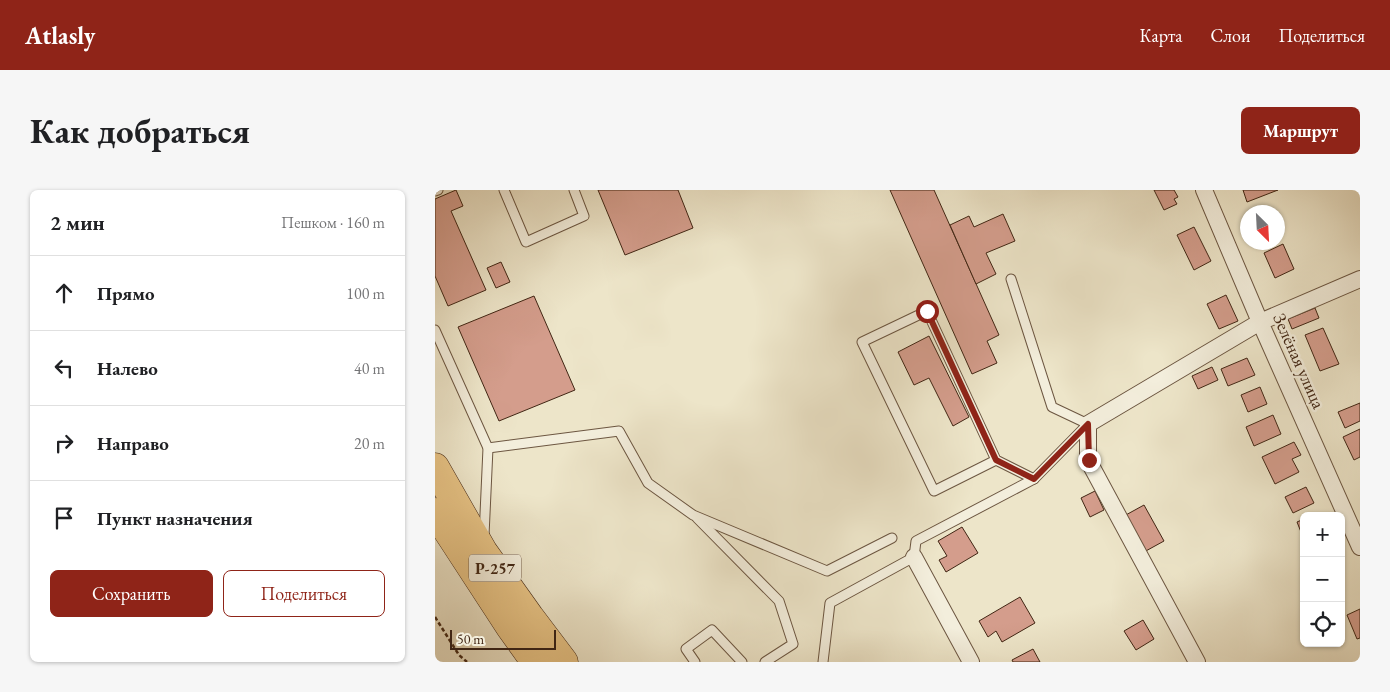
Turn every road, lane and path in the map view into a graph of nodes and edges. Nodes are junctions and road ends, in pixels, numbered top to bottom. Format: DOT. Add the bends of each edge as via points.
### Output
graph roads {
  1 [pos="504,190"];
  2 [pos="574,190"];
  3 [pos="1204,190"];
  4 [pos="1011,279"];
  5 [pos="1360,279"];
  6 [pos="1260,322"];
  7 [pos="435,330"];
  8 [pos="1088,424"];
  9 [pos="488,448"];
  10 [pos="996,460"];
  11 [pos="435,467"];
  12 [pos="1034,479"];
  13 [pos="435,512"];
  14 [pos="693,515"];
  15 [pos="892,538"];
  16 [pos="1360,547"];
  17 [pos="483,551"];
  18 [pos="914,557"];
  19 [pos="435,617"];
  20 [pos="467,662"];
  21 [pos="535,662"];
  22 [pos="565,662"];
  23 [pos="695,662"];
  24 [pos="742,662"];
  25 [pos="765,662"];
  26 [pos="823,662"];
  27 [pos="971,662"];
  28 [pos="1197,662"];
  1 -- 2 [label="lane" via="526,242 584,216"];
  3 -- 6 [label="street, Зелёная улица"];
  4 -- 8 [label="lane" via="1052,407"];
  5 -- 6 [label="street"];
  6 -- 8 [label="street"];
  6 -- 16 [label="street, Зелёная улица"];
  7 -- 9 [label="lane"];
  8 -- 12 [label="lane"];
  8 -- 28 [label="street" via="1089,460"];
  9 -- 14 [label="lane" via="619,431 648,483"];
  9 -- 17 [label="lane"];
  10 -- 10 [label="lane" via="927,311 862,342 933,491"];
  10 -- 12 [label="lane"];
  11 -- 17 [label="highway, Р-257"];
  12 -- 18 [label="lane" via="916,541"];
  13 -- 21 [label="highway, Р-257"];
  14 -- 15 [label="lane" via="827,571"];
  14 -- 25 [label="lane" via="779,601 793,644"];
  17 -- 22 [label="highway, Р-257"];
  18 -- 26 [label="lane" via="830,603"];
  18 -- 27 [label="street"];
  19 -- 20 [label="path"];
  23 -- 24 [label="lane" via="686,649 712,630"];
}
